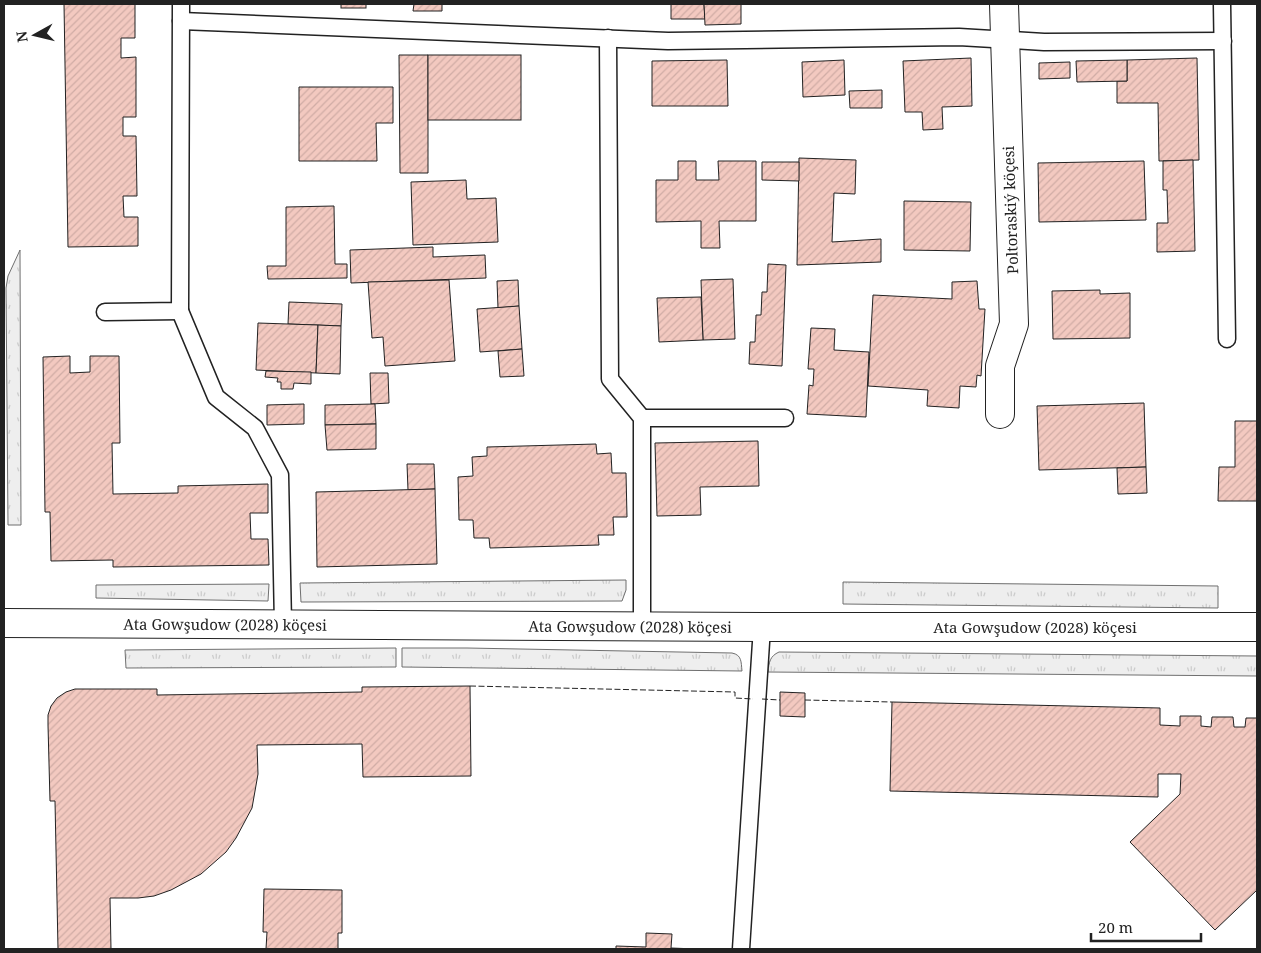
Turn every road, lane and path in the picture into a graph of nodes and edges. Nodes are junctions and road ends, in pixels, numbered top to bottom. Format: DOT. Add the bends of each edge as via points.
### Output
graph roads {
  1 [pos="181,4"];
  2 [pos="1004,4"];
  3 [pos="1222,4"];
  4 [pos="182,21"];
  5 [pos="608,38"];
  6 [pos="1004,40"];
  7 [pos="1223,41"];
  8 [pos="180,311"];
  9 [pos="105,312"];
  10 [pos="1227,339"];
  11 [pos="1000,414"];
  12 [pos="642,418"];
  13 [pos="785,418"];
  14 [pos="4,623"];
  15 [pos="284,624"];
  16 [pos="642,627"];
  17 [pos="762,627"];
  18 [pos="1257,627"];
  19 [pos="741,949"];
  1 -- 4 [label="lane"];
  2 -- 6 [label="street, Poltoraskiý köçesi"];
  3 -- 7 [label="lane"];
  4 -- 5 [label="lane"];
  4 -- 8 [label="lane"];
  5 -- 6 [label="lane" via="959,37"];
  5 -- 12 [label="lane" via="610,379"];
  6 -- 7 [label="lane"];
  6 -- 11 [label="street, Poltoraskiý köçesi" via="1014,324 1000,366"];
  7 -- 10 [label="lane"];
  8 -- 9 [label="lane"];
  8 -- 15 [label="lane" via="216,397 255,428 280,475"];
  12 -- 13 [label="lane"];
  12 -- 16 [label="lane"];
  14 -- 15 [label="street, Ata Gowşudow (2028) köçesi"];
  15 -- 16 [label="street, Ata Gowşudow (2028) köçesi"];
  16 -- 17 [label="street, Ata Gowşudow (2028) köçesi"];
  17 -- 18 [label="street, Ata Gowşudow (2028) köçesi"];
  17 -- 19 [label="lane"];
}
